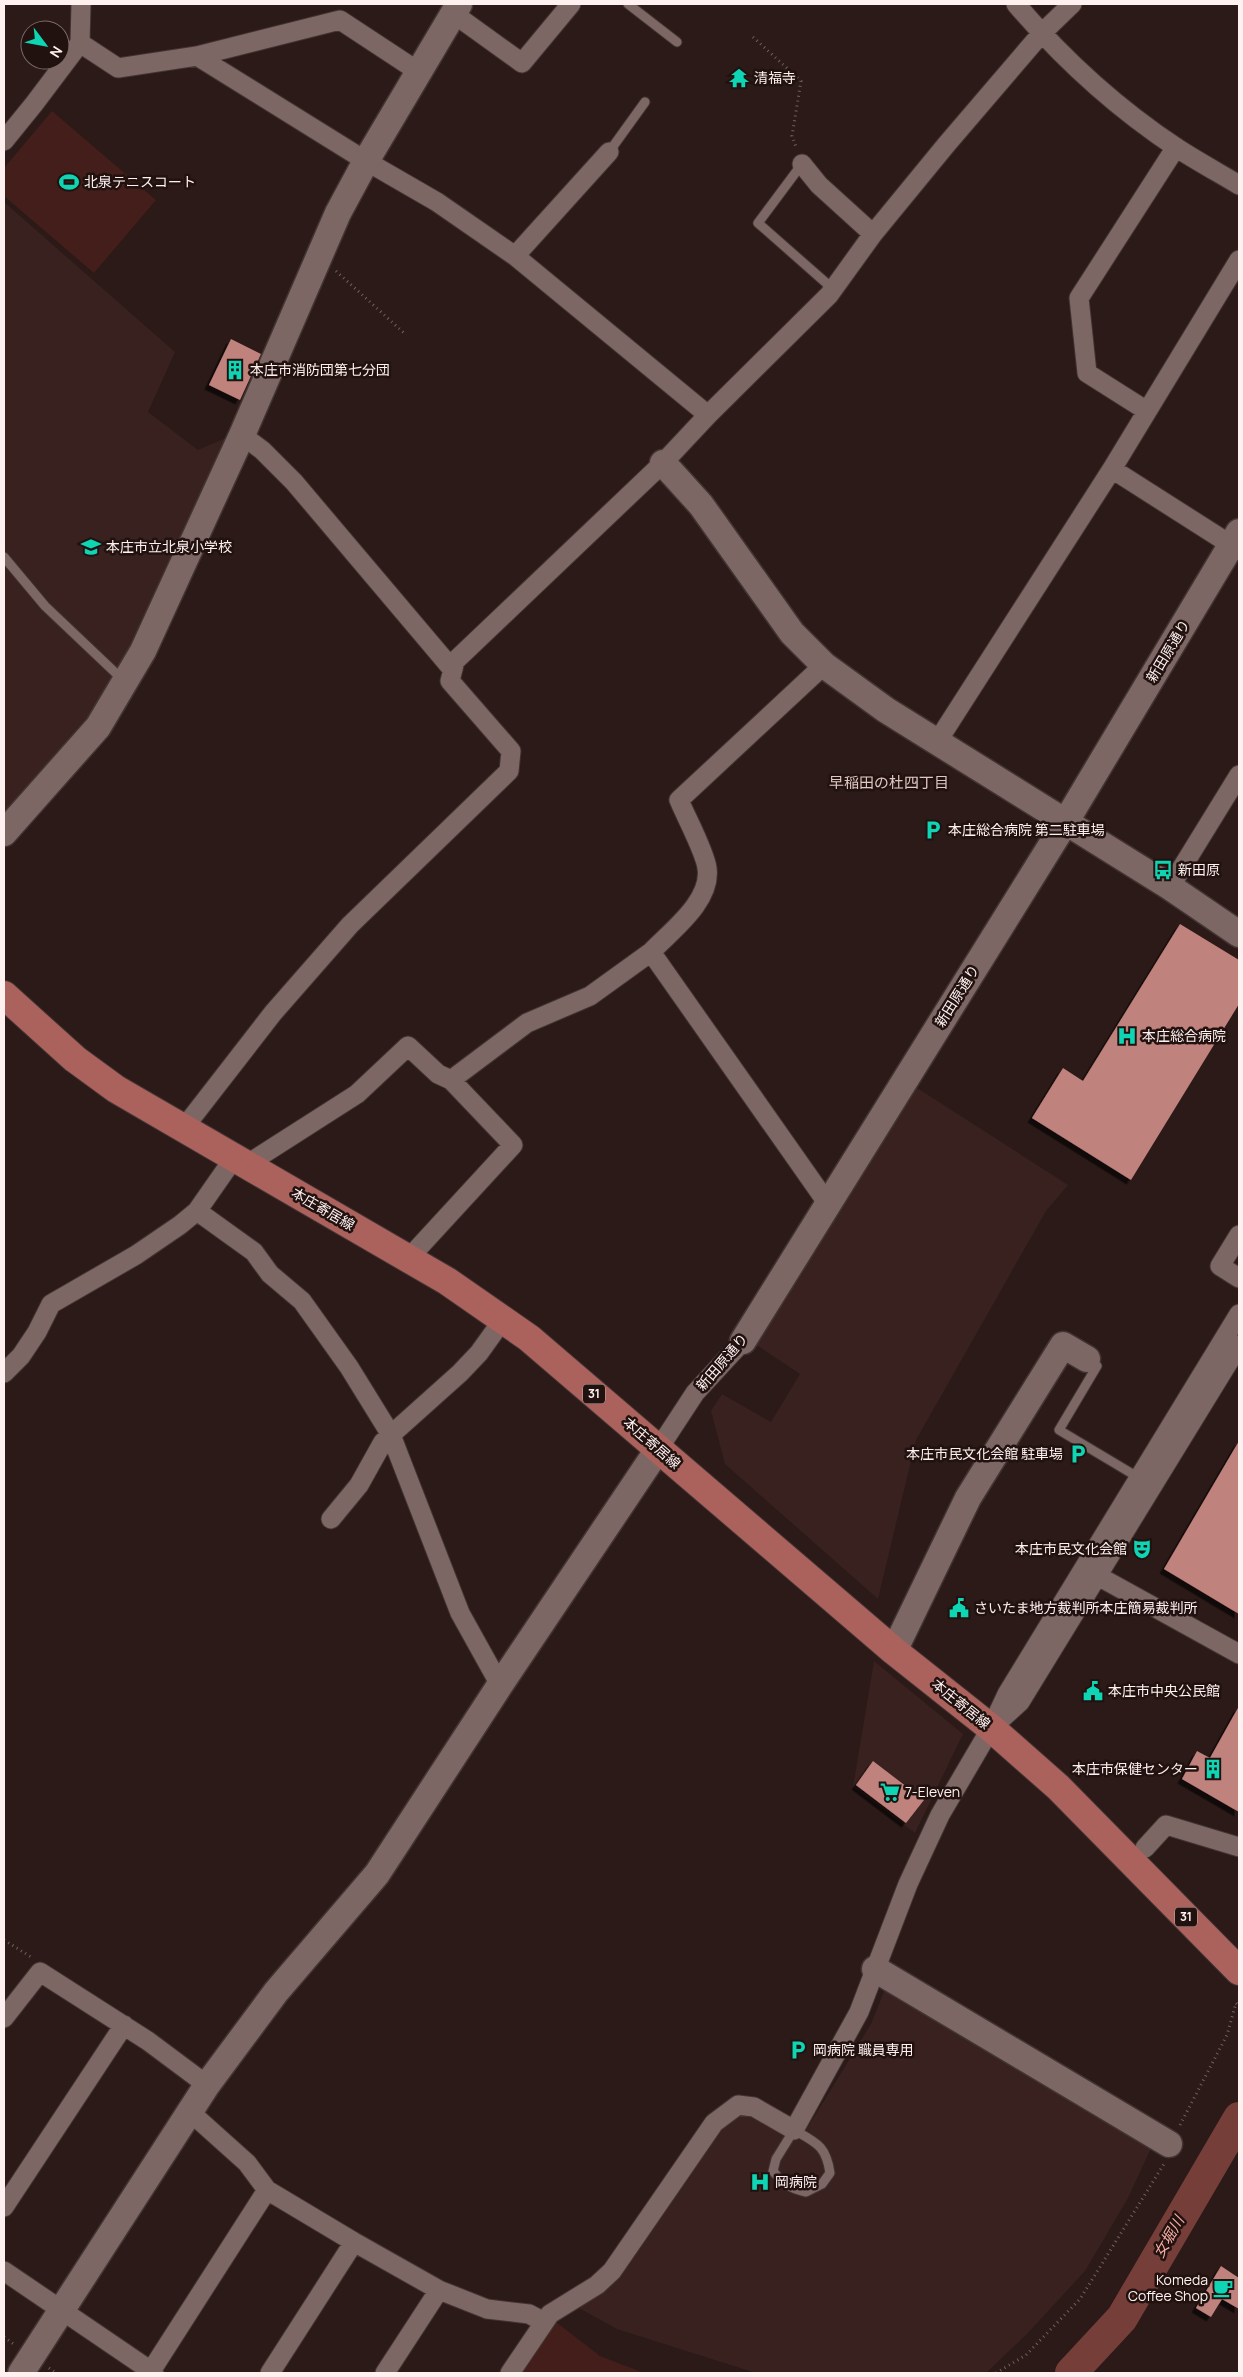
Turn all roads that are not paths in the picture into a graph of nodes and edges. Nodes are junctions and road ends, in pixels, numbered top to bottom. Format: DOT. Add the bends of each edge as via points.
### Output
graph roads {
  1 [pos="81,4"];
  2 [pos="570,4"];
  3 [pos="628,4"];
  4 [pos="1016,4"];
  5 [pos="1072,4"];
  6 [pos="456,9"];
  7 [pos="1041,34"];
  8 [pos="677,42"];
  9 [pos="80,43"];
  10 [pos="197,56"];
  11 [pos="418,72"];
  12 [pos="645,102"];
  13 [pos="4,141"];
  14 [pos="1176,148"];
  15 [pos="609,152"];
  16 [pos="366,161"];
  17 [pos="802,164"];
  18 [pos="1239,185"];
  19 [pos="873,234"];
  20 [pos="515,256"];
  21 [pos="1239,260"];
  22 [pos="833,288"];
  23 [pos="1146,411"];
  24 [pos="708,415"];
  25 [pos="242,435"];
  26 [pos="663,463"];
  27 [pos="1112,469"];
  28 [pos="1237,542"];
  29 [pos="4,557"];
  30 [pos="824,665"];
  31 [pos="453,670"];
  32 [pos="125,682"];
  33 [pos="937,742"];
  34 [pos="1239,775"];
  35 [pos="1065,823"];
  36 [pos="4,833"];
  37 [pos="1170,887"];
  38 [pos="1239,934"];
  39 [pos="651,952"];
  40 [pos="4,995"];
  41 [pos="451,1080"];
  42 [pos="183,1128"];
  43 [pos="240,1161"];
  44 [pos="828,1204"];
  45 [pos="197,1211"];
  46 [pos="1239,1235"];
  47 [pos="409,1258"];
  48 [pos="1239,1278"];
  49 [pos="1239,1314"];
  50 [pos="502,1321"];
  51 [pos="743,1341"];
  52 [pos="1239,1345"];
  53 [pos="1087,1360"];
  54 [pos="4,1373"];
  55 [pos="391,1435"];
  56 [pos="658,1448"];
  57 [pos="1146,1482"];
  58 [pos="331,1519"];
  59 [pos="1090,1572"];
  60 [pos="894,1651"];
  61 [pos="1239,1654"];
  62 [pos="500,1685"];
  63 [pos="991,1728"];
  64 [pos="1239,1847"];
  65 [pos="1145,1848"];
  66 [pos="876,1969"];
  67 [pos="1239,1971"];
  68 [pos="4,2018"];
  69 [pos="124,2025"];
  70 [pos="207,2085"];
  71 [pos="189,2111"];
  72 [pos="794,2130"];
  73 [pos="1169,2144"];
  74 [pos="267,2190"];
  75 [pos="4,2207"];
  76 [pos="354,2242"];
  77 [pos="4,2271"];
  78 [pos="439,2290"];
  79 [pos="62,2310"];
  80 [pos="547,2318"];
  81 [pos="152,2372"];
  82 [pos="21,2373"];
  83 [pos="270,2373"];
  84 [pos="385,2373"];
  85 [pos="510,2373"];
  1 -- 9 [label="street"];
  2 -- 6 [label="street" via="522,64"];
  3 -- 8 [label="lane"];
  4 -- 7 [label="street"];
  5 -- 7 [label="street"];
  6 -- 11 [label="street"];
  7 -- 14 [label="street" via="1099,87"];
  7 -- 19 [label="street"];
  9 -- 10 [label="street" via="118,68"];
  9 -- 13 [label="street"];
  10 -- 11 [label="street" via="340,20"];
  10 -- 16 [label="street"];
  11 -- 16 [label="street"];
  12 -- 15 [label="lane"];
  14 -- 18 [label="street"];
  14 -- 23 [label="street" via="1079,298 1086,373"];
  15 -- 20 [label="street"];
  16 -- 20 [label="street" via="437,202"];
  16 -- 25 [label="street" via="338,213"];
  17 -- 19 [label="street" via="818,185"];
  17 -- 22 [label="lane" via="758,223"];
  19 -- 22 [label="street"];
  20 -- 24 [label="street"];
  21 -- 23 [label="street"];
  22 -- 24 [label="street"];
  23 -- 27 [label="street"];
  24 -- 26 [label="street"];
  25 -- 31 [label="street" via="294,482"];
  25 -- 32 [label="street" via="143,651"];
  26 -- 30 [label="street" via="701,505 792,633"];
  26 -- 31 [label="street" via="455,661"];
  27 -- 28 [label="street"];
  27 -- 33 [label="street"];
  28 -- 35 [label="street, 新田原通り"];
  29 -- 32 [label="lane" via="45,606"];
  30 -- 33 [label="street"];
  30 -- 39 [label="street" via="679,800 707,867 708,881 700,901"];
  31 -- 42 [label="street" via="450,681 511,751 509,771 350,925 273,1013"];
  32 -- 36 [label="street" via="98,726"];
  33 -- 35 [label="street"];
  34 -- 37 [label="street"];
  35 -- 37 [label="street"];
  35 -- 44 [label="street, 新田原通り"];
  37 -- 38 [label="street"];
  39 -- 41 [label="street" via="590,996 527,1023"];
  39 -- 44 [label="street"];
  40 -- 42 [label="main road, 本庄寄居線 / 31" via="75,1059 116,1089"];
  41 -- 43 [label="street" via="438,1074 408,1046 357,1094"];
  41 -- 47 [label="street" via="513,1145"];
  42 -- 43 [label="main road, 本庄寄居線 / 31"];
  43 -- 45 [label="street"];
  43 -- 47 [label="main road, 本庄寄居線 / 31"];
  44 -- 51 [label="street, 新田原通り"];
  45 -- 54 [label="street" via="136,1255 51,1304 38,1332"];
  45 -- 55 [label="street" via="254,1252 270,1274 302,1301 349,1367"];
  46 -- 48 [label="street" via="1220,1266"];
  47 -- 50 [label="main road, 本庄寄居線 / 31"];
  49 -- 57 [label="street"];
  50 -- 55 [label="street" via="480,1353"];
  50 -- 56 [label="main road, 本庄寄居線 / 31" via="528,1338"];
  51 -- 56 [label="street, 新田原通り" via="695,1393"];
  52 -- 57 [label="street"];
  53 -- 57 [label="lane" via="1097,1366 1059,1430"];
  53 -- 60 [label="street" via="1063,1345 968,1498"];
  55 -- 58 [label="street" via="359,1485"];
  55 -- 62 [label="street" via="460,1613"];
  56 -- 60 [label="main road, 本庄寄居線 / 31"];
  56 -- 62 [label="street"];
  57 -- 59 [label="street"];
  59 -- 61 [label="street"];
  59 -- 63 [label="street" via="1020,1702"];
  60 -- 63 [label="main road, 本庄寄居線 / 31"];
  62 -- 70 [label="street" via="377,1874 276,1992"];
  63 -- 66 [label="street" via="940,1815 908,1884"];
  63 -- 67 [label="main road, 本庄寄居線 / 31" via="1058,1787"];
  64 -- 65 [label="street" via="1166,1825"];
  66 -- 72 [label="street" via="859,2012"];
  66 -- 73 [label="street"];
  68 -- 69 [label="street" via="40,1972"];
  69 -- 70 [label="street"];
  69 -- 75 [label="street"];
  70 -- 71 [label="street"];
  71 -- 74 [label="street" via="247,2163"];
  71 -- 79 [label="street"];
  72 -- 72 [label="lane" via="815,2142 828,2156 830,2173 822,2184 806,2192 782,2182 773,2171 776,2159"];
  72 -- 80 [label="street" via="754,2107 738,2105 722,2117 701,2140 612,2271 597,2285"];
  74 -- 76 [label="street"];
  74 -- 81 [label="street"];
  76 -- 78 [label="street"];
  76 -- 83 [label="street"];
  77 -- 79 [label="street"];
  78 -- 80 [label="street" via="487,2309"];
  78 -- 84 [label="street"];
  79 -- 81 [label="street"];
  79 -- 82 [label="street"];
  80 -- 85 [label="street"];
}
